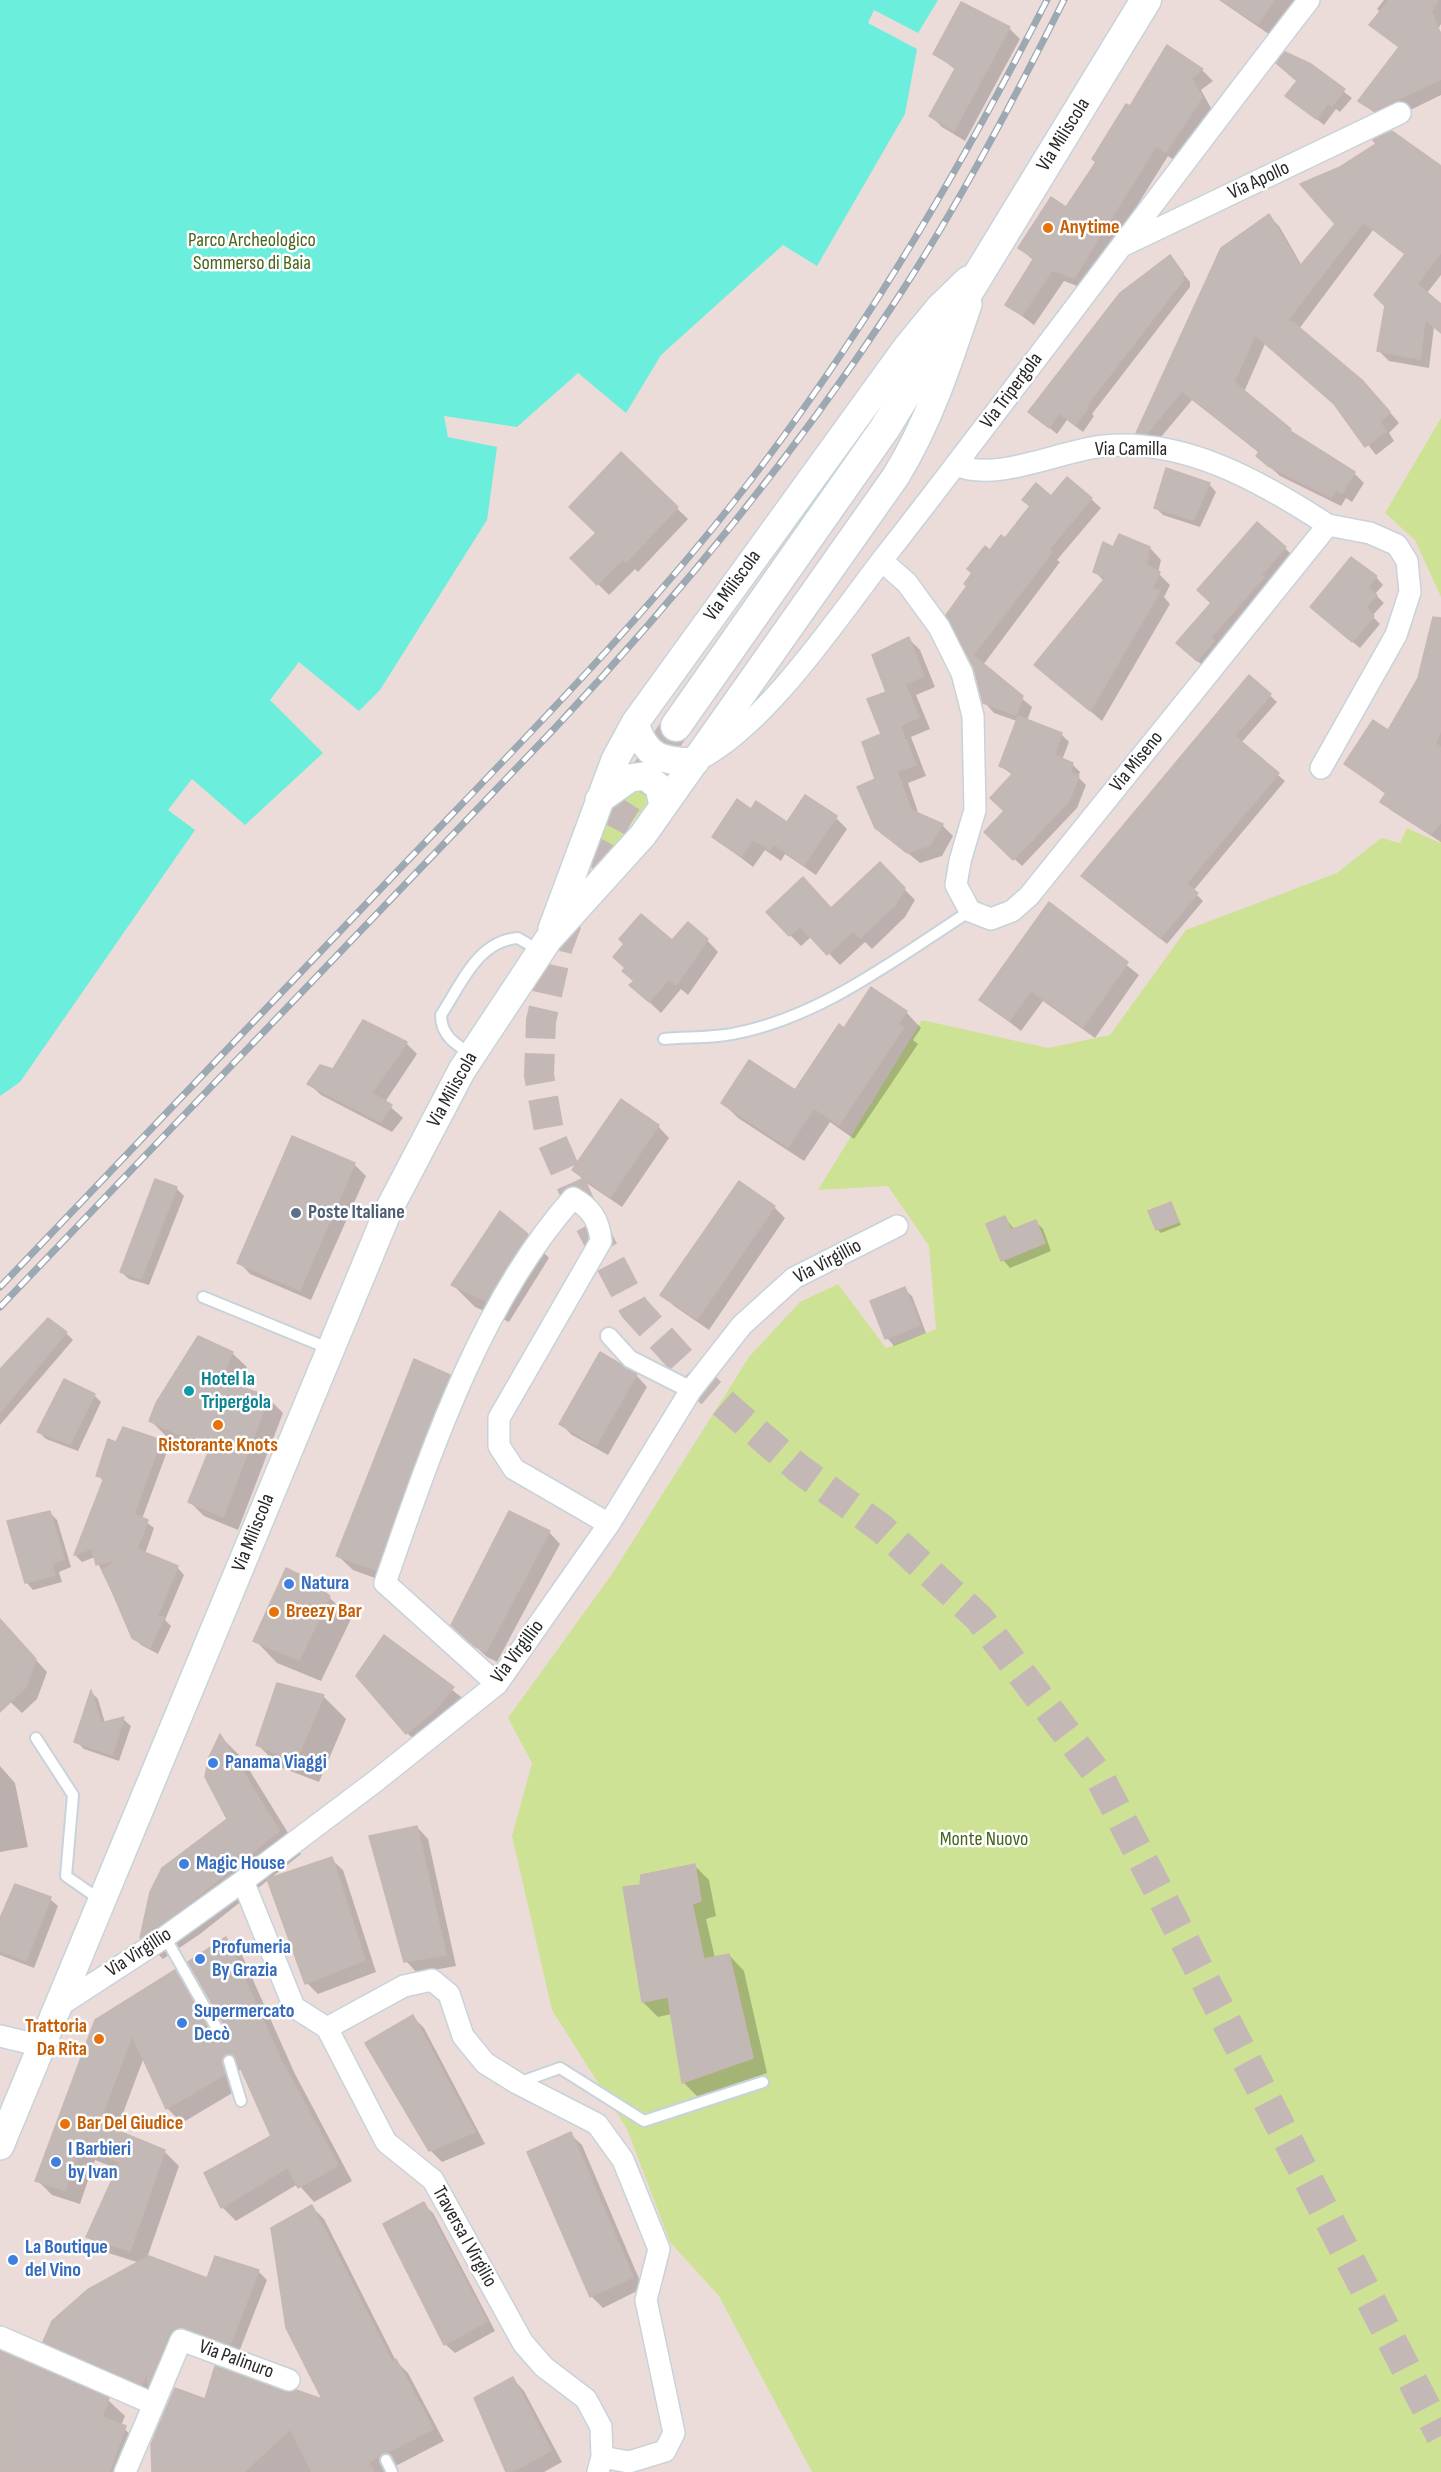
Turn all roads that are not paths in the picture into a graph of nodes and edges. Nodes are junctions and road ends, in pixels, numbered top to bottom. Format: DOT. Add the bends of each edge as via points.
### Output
graph roads {
  1 [pos="1146,0"];
  2 [pos="1309,0"];
  3 [pos="1400,114"];
  4 [pos="1119,248"];
  5 [pos="980,269"];
  6 [pos="956,465"];
  7 [pos="1328,525"];
  8 [pos="882,561"];
  9 [pos="635,723"];
  10 [pos="676,726"];
  11 [pos="695,762"];
  12 [pos="1320,768"];
  13 [pos="599,800"];
  14 [pos="663,806"];
  15 [pos="970,911"];
  16 [pos="544,946"];
  17 [pos="664,1039"];
  18 [pos="473,1054"];
  19 [pos="897,1226"];
  20 [pos="203,1297"];
  21 [pos="609,1336"];
  22 [pos="330,1349"];
  23 [pos="692,1390"];
  24 [pos="609,1524"];
  25 [pos="497,1684"];
  26 [pos="36,1738"];
  27 [pos="243,1881"];
  28 [pos="102,1901"];
  29 [pos="165,1938"];
  30 [pos="59,2006"];
  31 [pos="327,2028"];
  32 [pos="219,2032"];
  33 [pos="0,2036"];
  34 [pos="42,2046"];
  35 [pos="229,2061"];
  36 [pos="763,2082"];
  37 [pos="517,2083"];
  38 [pos="241,2101"];
  39 [pos="0,2146"];
  40 [pos="0,2337"];
  41 [pos="289,2380"];
  42 [pos="154,2404"];
  43 [pos="386,2460"];
  44 [pos="600,2464"];
  45 [pos="125,2472"];
  46 [pos="392,2472"];
  1 -- 5 [label="main road, Via Miliscola"];
  2 -- 4 [label="street, Via Tripergola"];
  3 -- 4 [label="street, Via Apollo"];
  4 -- 6 [label="street, Via Tripergola"];
  5 -- 9 [label="street, Via Miliscola" via="939,308 906,348"];
  5 -- 10 [label="main road, Via Miliscola" via="860,466"];
  5 -- 11 [label="street, Via Miliscola" via="944,377 914,445"];
  6 -- 7 [label="street, Via Camilla" via="967,470 991,470 1103,446 1177,450 1287,498"];
  6 -- 8 [label="street, Via Tripergola"];
  7 -- 12 [label="street" via="1370,533 1397,545 1407,561 1410,592 1396,635"];
  7 -- 15 [label="street, Via Miseno" via="1029,896 1012,911 991,919"];
  8 -- 11 [label="street, Via Tripergola" via="777,694 730,740"];
  8 -- 15 [label="street" via="907,583 939,627 962,673 973,716 975,810 956,885"];
  9 -- 11 [label="street" via="642,743 657,757"];
  9 -- 13 [label="street, Via Miliscola"];
  11 -- 14 [label="street, Via Miliscola"];
  13 -- 14 [label="street" via="630,778 645,776 659,787"];
  13 -- 16 [label="street, Via Miliscola"];
  14 -- 16 [label="street, Via Miliscola" via="618,865"];
  15 -- 17 [label="lane" via="816,1005 732,1035"];
  16 -- 18 [label="street, Via Miliscola"];
  16 -- 18 [label="lane" via="518,938 495,943 482,952 441,1015 447,1036"];
  18 -- 22 [label="street, Via Miliscola" via="388,1211"];
  19 -- 23 [label="street, Via Virgillio" via="794,1278 742,1325"];
  20 -- 22 [label="lane"];
  21 -- 23 [label="street" via="630,1359"];
  22 -- 28 [label="street, Via Miliscola"];
  23 -- 24 [label="street, Via Virgillio"];
  24 -- 25 [label="street, Via Virgillio"];
  24 -- 25 [label="street" via="514,1469 499,1446 499,1418 601,1241 599,1224 586,1206 573,1198 546,1228 491,1321 427,1465 385,1583"];
  25 -- 27 [label="street, Via Virgillio"];
  26 -- 28 [label="lane" via="73,1795 66,1876"];
  27 -- 29 [label="street, Via Virgillio"];
  27 -- 31 [label="street" via="294,2007"];
  28 -- 30 [label="street, Via Miliscola"];
  29 -- 30 [label="street, Via Virgillio"];
  29 -- 32 [label="lane"];
  30 -- 34 [label="street, Via Miliscola"];
  31 -- 37 [label="street" via="404,1986 432,1980 449,1994 463,2036 485,2063"];
  31 -- 44 [label="street, Traversa I Virgilio" via="386,2142 433,2181 523,2343 544,2367 586,2399 601,2427"];
  33 -- 34 [label="street"];
  34 -- 39 [label="street, Via Miliscola"];
  35 -- 38 [label="lane"];
  36 -- 37 [label="lane" via="644,2121 560,2068"];
  37 -- 44 [label="street" via="597,2124 623,2160 659,2249 646,2300 674,2433 665,2451 628,2462"];
  40 -- 42 [label="street"];
  41 -- 42 [label="street, Via Palinuro" via="181,2340"];
  42 -- 45 [label="street, Via Palinuro"];
  43 -- 46 [label="lane"];
}
